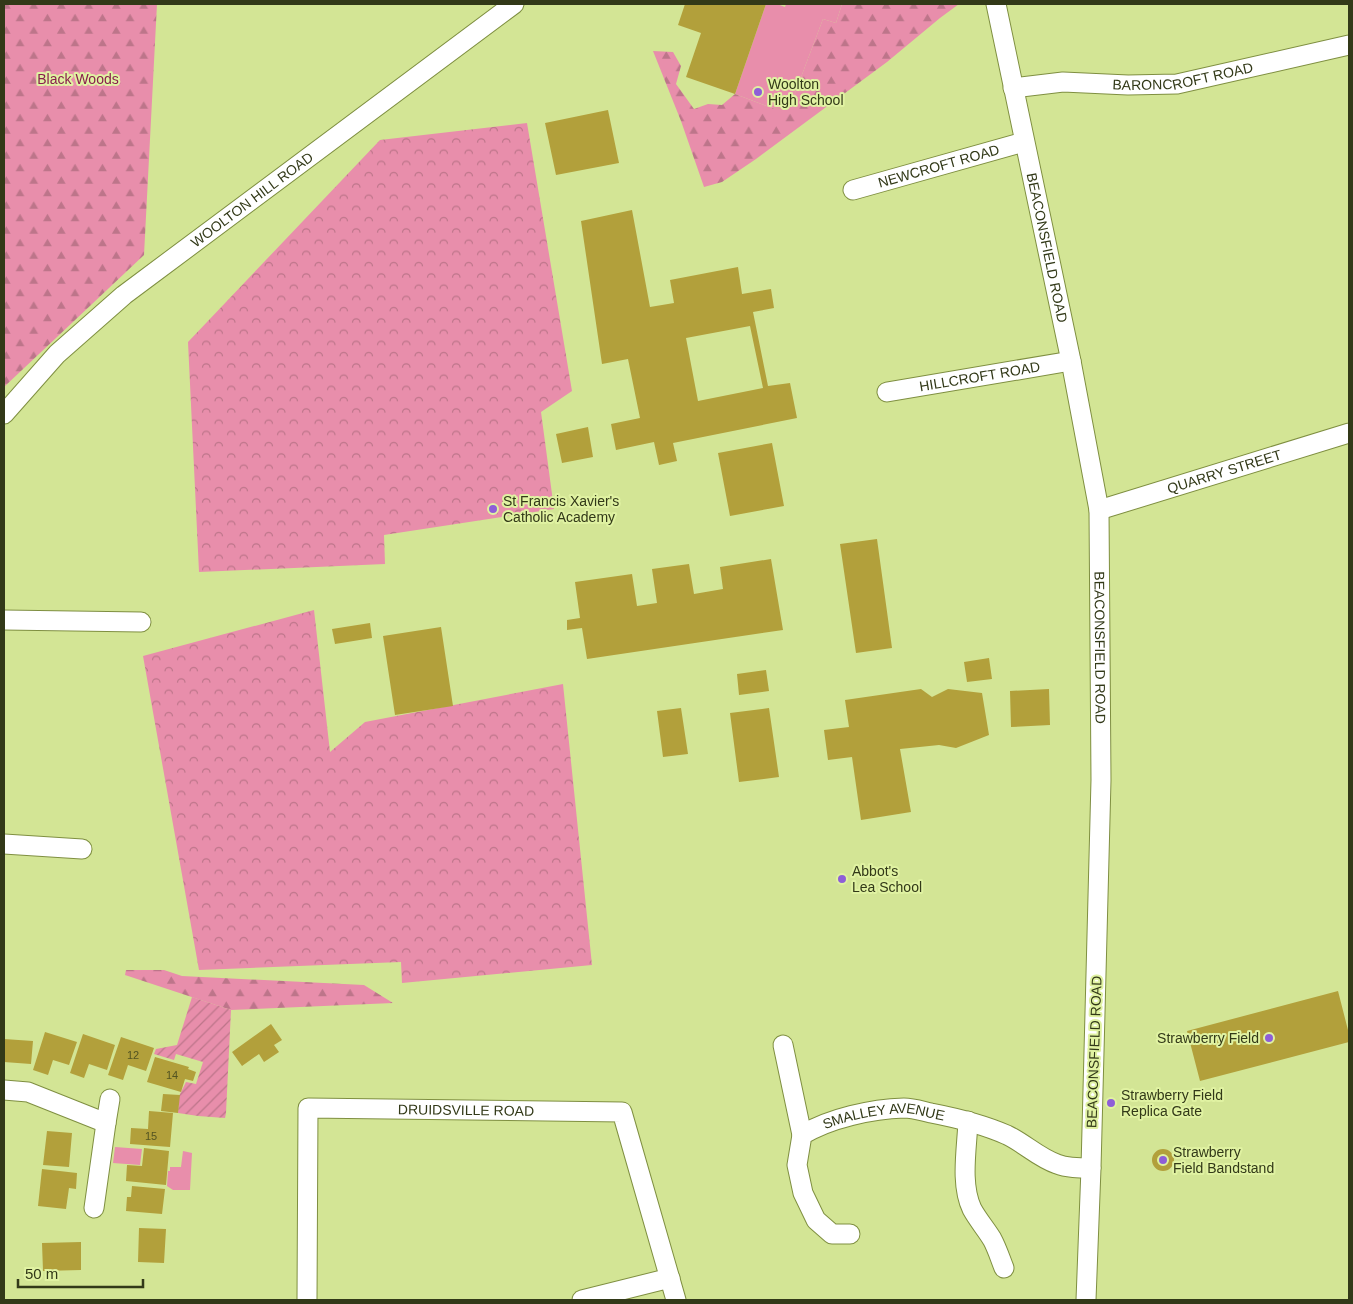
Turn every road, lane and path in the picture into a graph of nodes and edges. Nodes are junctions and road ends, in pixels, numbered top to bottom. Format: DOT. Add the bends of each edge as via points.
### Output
graph roads {
  1 [pos="514,4"];
  2 [pos="996,4"];
  3 [pos="1349,45"];
  4 [pos="1014,88"];
  5 [pos="1024,142"];
  6 [pos="853,190"];
  7 [pos="1071,361"];
  8 [pos="887,392"];
  9 [pos="4,414"];
  10 [pos="1349,433"];
  11 [pos="1100,510"];
  12 [pos="4,620"];
  13 [pos="141,622"];
  14 [pos="4,844"];
  15 [pos="82,848"];
  16 [pos="783,1045"];
  17 [pos="4,1090"];
  18 [pos="110,1099"];
  19 [pos="968,1121"];
  20 [pos="106,1123"];
  21 [pos="802,1135"];
  22 [pos="1090,1168"];
  23 [pos="94,1208"];
  24 [pos="850,1234"];
  25 [pos="1004,1268"];
  26 [pos="670,1278"];
  27 [pos="308,1300"];
  28 [pos="582,1300"];
  29 [pos="676,1300"];
  30 [pos="1086,1300"];
  1 -- 9 [label="street, WOOLTON HILL ROAD" via="124,295 57,354"];
  2 -- 4 [label="street, BEACONSFIELD ROAD"];
  3 -- 4 [label="street, BARONCROFT ROAD" via="1176,84 1063,82"];
  4 -- 5 [label="street, BEACONSFIELD ROAD"];
  5 -- 6 [label="street, NEWCROFT ROAD"];
  5 -- 7 [label="street, BEACONSFIELD ROAD"];
  7 -- 8 [label="street, HILLCROFT ROAD"];
  7 -- 11 [label="street, BEACONSFIELD ROAD"];
  10 -- 11 [label="street, QUARRY STREET"];
  11 -- 22 [label="street, BEACONSFIELD ROAD" via="1101,780"];
  12 -- 13 [label="street"];
  14 -- 15 [label="street"];
  16 -- 21 [label="street, SMALLEY AVENUE"];
  17 -- 20 [label="street" via="28,1092"];
  18 -- 20 [label="street"];
  19 -- 21 [label="street, SMALLEY AVENUE" via="906,1108 840,1119"];
  19 -- 22 [label="street, SMALLEY AVENUE" via="1014,1138 1050,1162"];
  19 -- 25 [label="street" via="966,1174 969,1200"];
  20 -- 23 [label="street"];
  21 -- 24 [label="street, SMALLEY AVENUE" via="797,1165 803,1194 816,1220 832,1234"];
  22 -- 30 [label="street, BEACONSFIELD ROAD"];
  26 -- 27 [label="street, DRUIDSVILLE ROAD" via="622,1112 308,1108"];
  26 -- 28 [label="street"];
  26 -- 29 [label="street, DRUIDSVILLE ROAD"];
}
